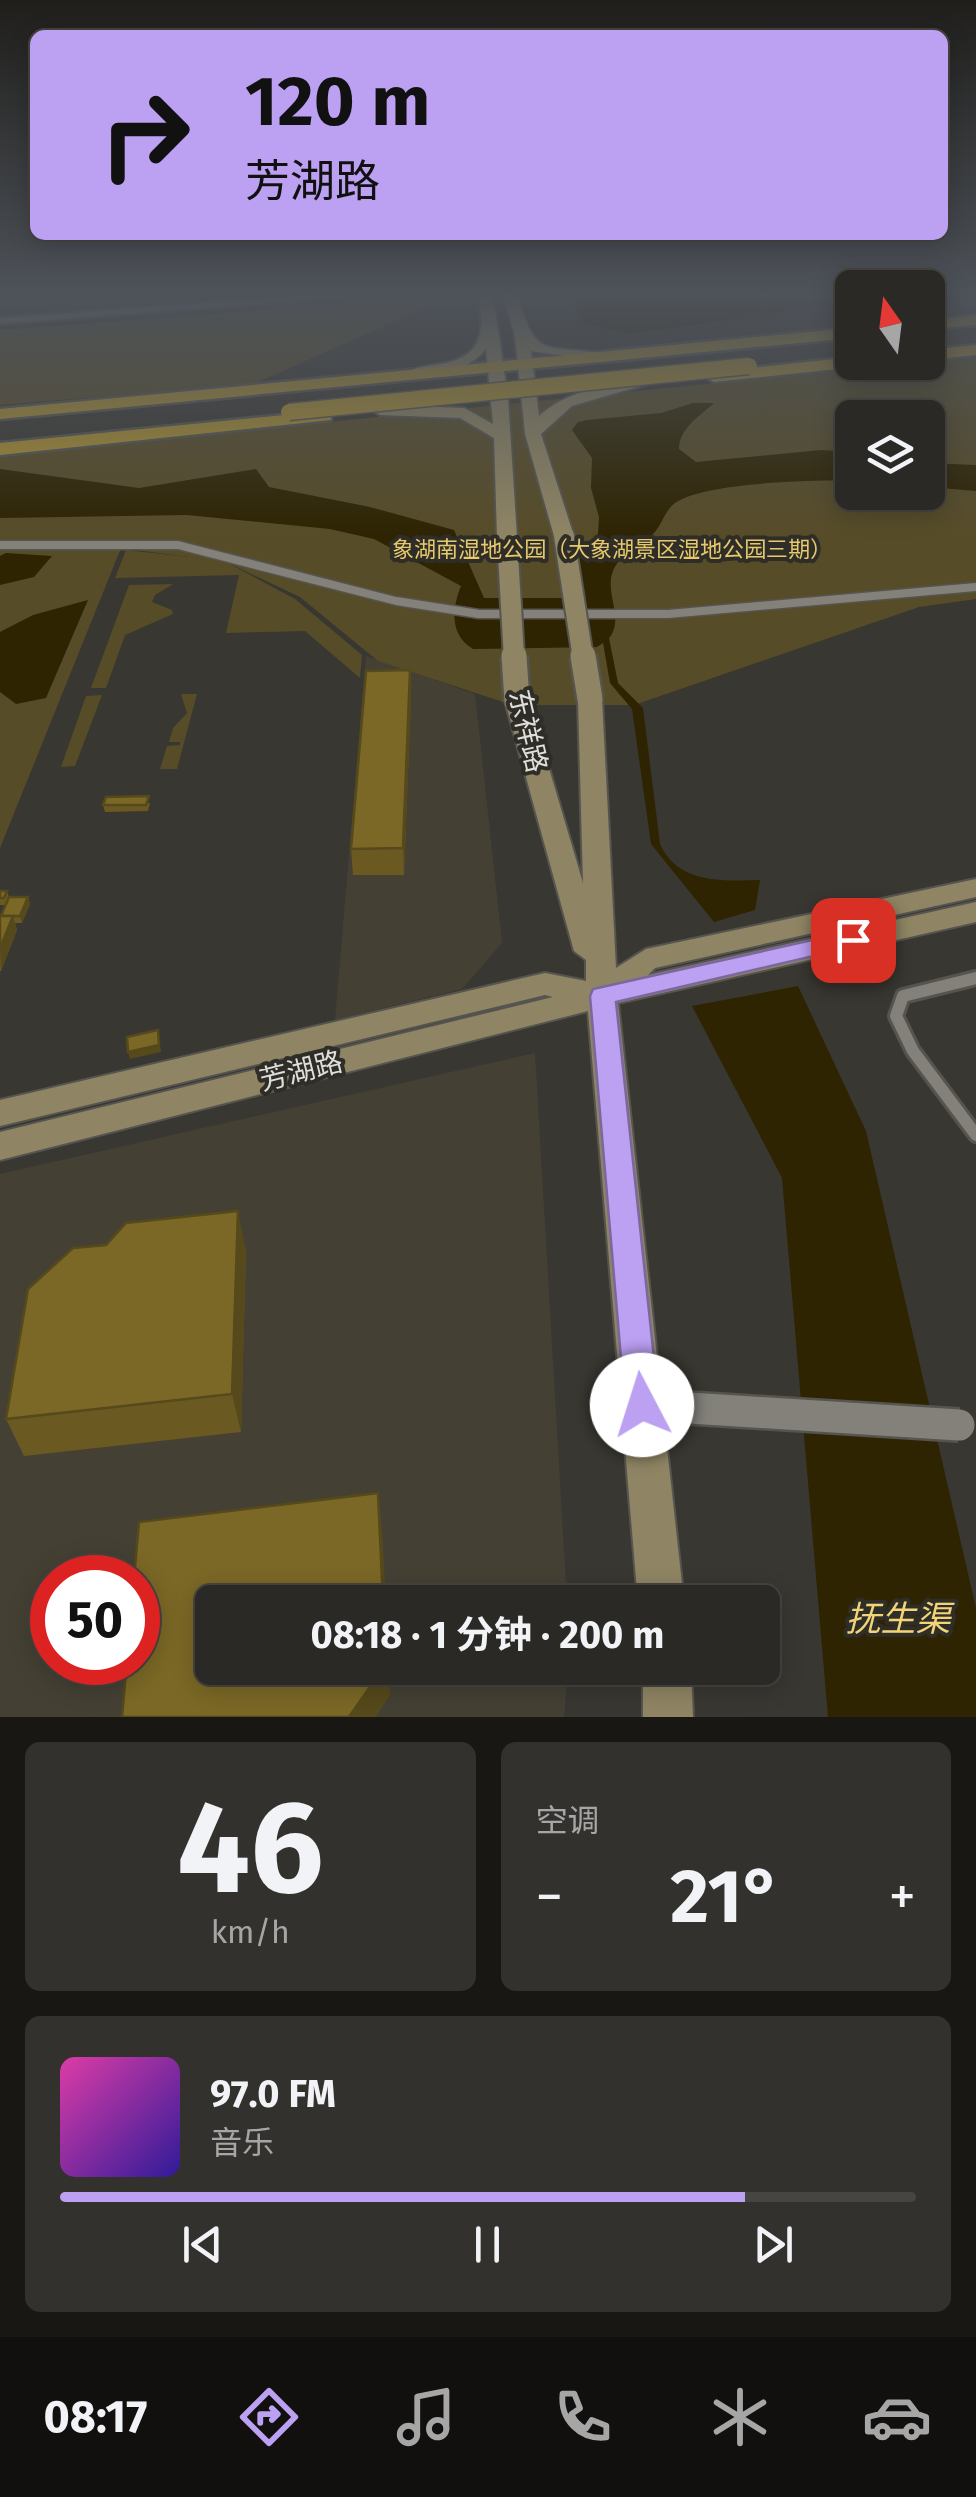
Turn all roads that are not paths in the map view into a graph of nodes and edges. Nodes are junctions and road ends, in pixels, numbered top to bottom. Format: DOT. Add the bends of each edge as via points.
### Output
graph roads {
  1 [pos="393,375"];
  2 [pos="412,375"];
  3 [pos="497,375"];
  4 [pos="527,375"];
  5 [pos="540,375"];
  6 [pos="578,375"];
  7 [pos="638,375"];
  8 [pos="719,375"];
  9 [pos="378,378"];
  10 [pos="636,385"];
  11 [pos="530,395"];
  12 [pos="500,398"];
  13 [pos="287,404"];
  14 [pos="380,410"];
  15 [pos="0,414"];
  16 [pos="0,423"];
  17 [pos="533,434"];
  18 [pos="502,436"];
  19 [pos="0,440"];
  20 [pos="0,448"];
  21 [pos="0,545"];
  22 [pos="976,587"];
  23 [pos="974,909"];
  24 [pos="976,978"];
  25 [pos="602,996"];
  26 [pos="0,1113"];
  27 [pos="976,1135"];
  28 [pos="0,1146"];
  29 [pos="642,1405"];
  30 [pos="967,1425"];
  31 [pos="659,1585"];
  32 [pos="668,1685"];
  33 [pos="668,1717"];
  1 -- 9 [label="main road"];
  2 -- 9 [label="highway"];
  3 -- 12 [label="main road, 东祥路"];
  4 -- 11 [label="main road, 东祥路"];
  5 -- 13 [label="highway"];
  6 -- 10 [label="highway"];
  7 -- 13 [label="highway, bridge"];
  8 -- 10 [label="highway"];
  9 -- 14 [label="highway" via="429,391"];
  9 -- 15 [label="highway"];
  10 -- 11 [label="highway"];
  10 -- 17 [label="main road" via="577,396"];
  11 -- 12 [label="highway"];
  11 -- 17 [label="main road, 东祥路"];
  12 -- 14 [label="highway"];
  12 -- 18 [label="main road, 东祥路"];
  13 -- 16 [label="highway"];
  13 -- 19 [label="highway"];
  14 -- 18 [label="main road" via="464,413"];
  14 -- 20 [label="highway"];
  17 -- 25 [label="main road, 东祥路, bridge" via="564,536 590,699"];
  18 -- 25 [label="main road, 东祥路, bridge" via="516,701"];
  21 -- 22 [label="lane" via="178,545 396,601 479,614 668,614"];
  23 -- 25 [label="main road, 芳湖路"];
  24 -- 27 [label="lane" via="903,996 896,1016 913,1051"];
  25 -- 26 [label="main road, 芳湖路" via="545,984"];
  25 -- 28 [label="main road, 芳湖路"];
  25 -- 29 [label="main road, 东祥路"];
  29 -- 30 [label="street, bridge"];
  29 -- 31 [label="main road, 东祥路"];
  32 -- 33 [label="main road"];
}
